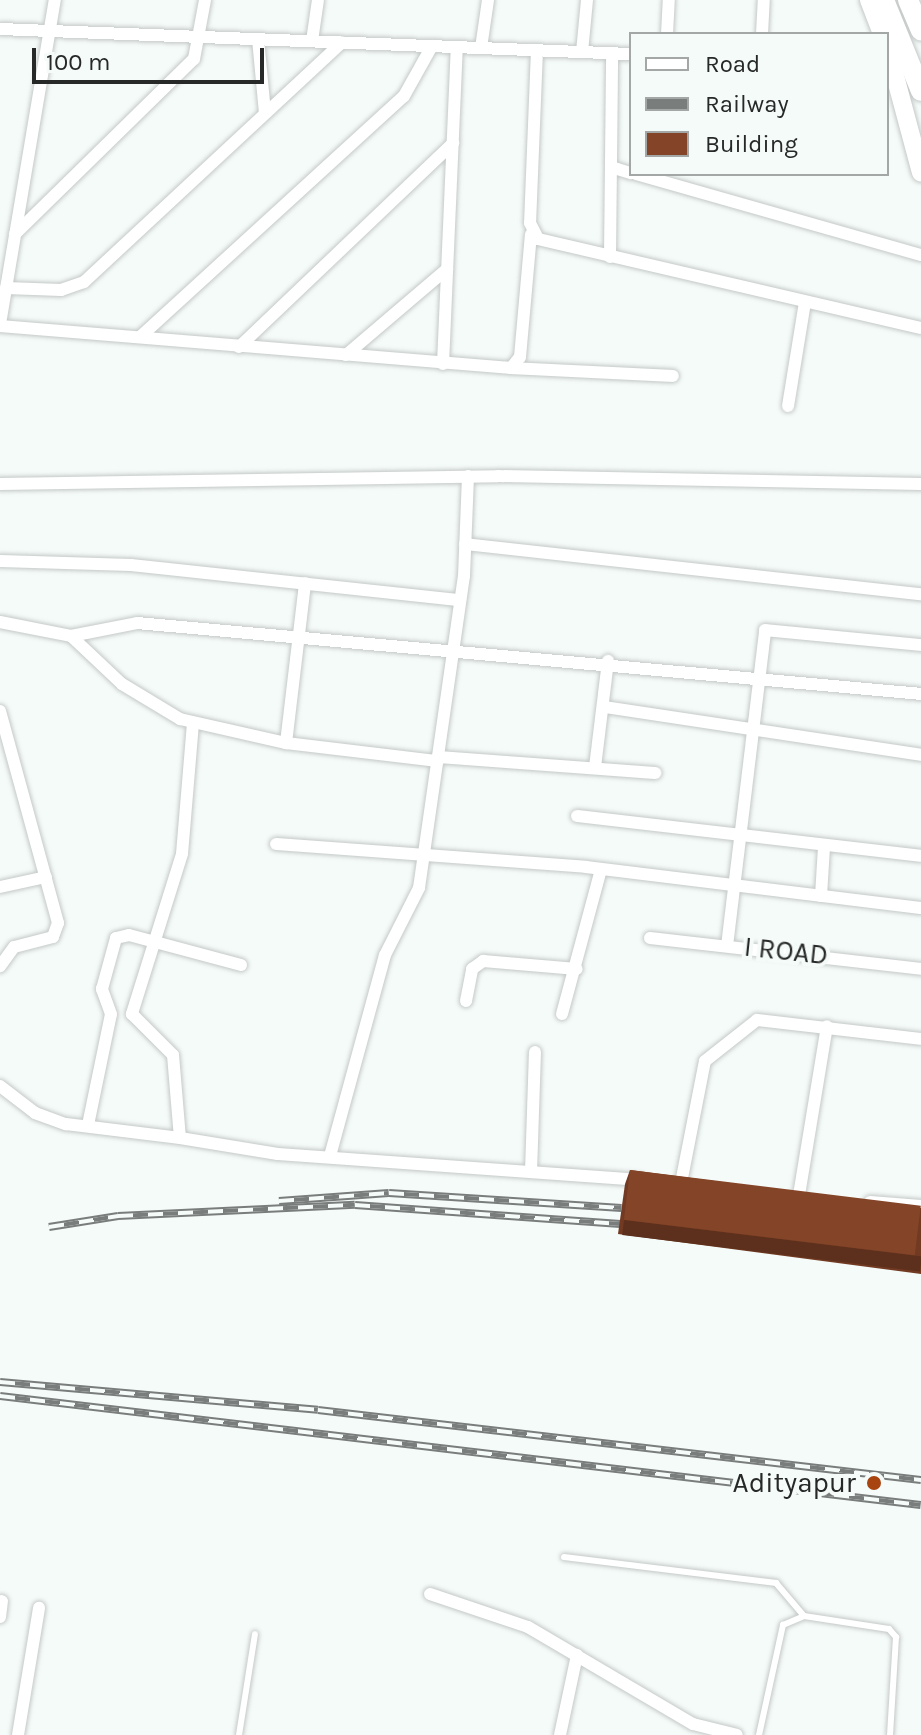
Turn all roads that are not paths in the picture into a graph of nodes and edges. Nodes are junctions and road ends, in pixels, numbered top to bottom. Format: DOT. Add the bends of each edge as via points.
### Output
graph roads {
  1 [pos="55,0"];
  2 [pos="205,0"];
  3 [pos="318,0"];
  4 [pos="488,0"];
  5 [pos="587,0"];
  6 [pos="669,0"];
  7 [pos="764,0"];
  8 [pos="869,0"];
  9 [pos="884,0"];
  10 [pos="908,0"];
  11 [pos="0,29"];
  12 [pos="921,30"];
  13 [pos="49,31"];
  14 [pos="667,32"];
  15 [pos="762,32"];
  16 [pos="881,32"];
  17 [pos="199,37"];
  18 [pos="258,39"];
  19 [pos="312,41"];
  20 [pos="342,42"];
  21 [pos="432,46"];
  22 [pos="457,47"];
  23 [pos="481,48"];
  24 [pos="537,50"];
  25 [pos="582,52"];
  26 [pos="612,53"];
  27 [pos="629,54"];
  28 [pos="901,59"];
  29 [pos="921,91"];
  30 [pos="265,113"];
  31 [pos="453,143"];
  32 [pos="611,167"];
  33 [pos="629,172"];
  34 [pos="921,173"];
  35 [pos="644,176"];
  36 [pos="15,234"];
  37 [pos="531,234"];
  38 [pos="921,255"];
  39 [pos="610,257"];
  40 [pos="447,269"];
  41 [pos="6,288"];
  42 [pos="805,302"];
  43 [pos="0,325"];
  44 [pos="921,328"];
  45 [pos="140,337"];
  46 [pos="239,347"];
  47 [pos="346,355"];
  48 [pos="443,364"];
  49 [pos="511,368"];
  50 [pos="673,376"];
  51 [pos="788,406"];
  52 [pos="468,476"];
  53 [pos="0,484"];
  54 [pos="921,484"];
  55 [pos="465,544"];
  56 [pos="0,561"];
  57 [pos="305,583"];
  58 [pos="921,594"];
  59 [pos="460,600"];
  60 [pos="0,622"];
  61 [pos="71,636"];
  62 [pos="299,638"];
  63 [pos="921,645"];
  64 [pos="453,650"];
  65 [pos="608,661"];
  66 [pos="758,675"];
  67 [pos="921,694"];
  68 [pos="605,707"];
  69 [pos="0,711"];
  70 [pos="193,723"];
  71 [pos="756,726"];
  72 [pos="286,743"];
  73 [pos="921,755"];
  74 [pos="438,759"];
  75 [pos="595,767"];
  76 [pos="655,773"];
  77 [pos="577,816"];
  78 [pos="739,837"];
  79 [pos="276,844"];
  80 [pos="824,847"];
  81 [pos="921,856"];
  82 [pos="424,859"];
  83 [pos="601,869"];
  84 [pos="46,877"];
  85 [pos="733,886"];
  86 [pos="0,887"];
  87 [pos="821,896"];
  88 [pos="921,908"];
  89 [pos="650,938"];
  90 [pos="154,942"];
  91 [pos="727,946"];
  92 [pos="241,965"];
  93 [pos="0,966"];
  94 [pos="577,969"];
  95 [pos="921,969"];
  96 [pos="466,1001"];
  97 [pos="562,1014"];
  98 [pos="827,1026"];
  99 [pos="921,1039"];
  100 [pos="535,1052"];
  101 [pos="0,1086"];
  102 [pos="88,1125"];
  103 [pos="180,1138"];
  104 [pos="330,1156"];
  105 [pos="531,1172"];
  106 [pos="681,1183"];
  107 [pos="695,1185"];
  108 [pos="784,1193"];
  109 [pos="799,1195"];
  110 [pos="814,1196"];
  111 [pos="858,1200"];
  112 [pos="921,1206"];
  113 [pos="564,1557"];
  114 [pos="430,1594"];
  115 [pos="2,1601"];
  116 [pos="39,1608"];
  117 [pos="804,1616"];
  118 [pos="0,1617"];
  119 [pos="255,1634"];
  120 [pos="577,1655"];
  121 [pos="692,1729"];
  122 [pos="18,1735"];
  123 [pos="239,1735"];
  124 [pos="560,1735"];
  125 [pos="737,1735"];
  126 [pos="759,1735"];
  127 [pos="890,1735"];
  1 -- 13 [label="street"];
  2 -- 17 [label="street"];
  3 -- 19 [label="street"];
  4 -- 23 [label="street"];
  5 -- 25 [label="street"];
  6 -- 14 [label="street"];
  7 -- 15 [label="street"];
  8 -- 16 [label="street"];
  9 -- 28 [label="main road"];
  10 -- 12 [label="main road"];
  11 -- 13 [label="street"];
  13 -- 17 [label="street"];
  13 -- 36 [label="street"];
  17 -- 18 [label="street"];
  17 -- 36 [label="street" via="194,59 172,85"];
  18 -- 19 [label="street"];
  18 -- 30 [label="street"];
  19 -- 20 [label="street"];
  20 -- 21 [label="street"];
  20 -- 30 [label="street"];
  21 -- 22 [label="street"];
  21 -- 45 [label="street" via="404,96"];
  22 -- 23 [label="street"];
  22 -- 31 [label="street"];
  23 -- 24 [label="street"];
  24 -- 25 [label="street"];
  24 -- 37 [label="street"];
  25 -- 26 [label="street"];
  26 -- 27 [label="street"];
  26 -- 32 [label="street"];
  28 -- 29 [label="main road"];
  28 -- 34 [label="street"];
  30 -- 41 [label="street" via="84,282 61,290"];
  31 -- 40 [label="street"];
  31 -- 46 [label="street"];
  32 -- 33 [label="street"];
  32 -- 39 [label="street"];
  35 -- 38 [label="street"];
  36 -- 41 [label="street"];
  37 -- 39 [label="street"];
  37 -- 49 [label="street" via="520,357"];
  39 -- 42 [label="street"];
  40 -- 47 [label="street"];
  40 -- 48 [label="street"];
  41 -- 43 [label="street"];
  42 -- 44 [label="street"];
  42 -- 51 [label="street"];
  43 -- 45 [label="street"];
  45 -- 46 [label="street"];
  46 -- 47 [label="street"];
  47 -- 48 [label="street"];
  48 -- 49 [label="street"];
  49 -- 50 [label="street"];
  52 -- 53 [label="street"];
  52 -- 54 [label="street"];
  52 -- 55 [label="street"];
  55 -- 58 [label="street"];
  55 -- 59 [label="street"];
  56 -- 57 [label="street"];
  57 -- 59 [label="street"];
  57 -- 62 [label="street"];
  59 -- 64 [label="street"];
  60 -- 61 [label="street"];
  61 -- 62 [label="street" via="137,623"];
  61 -- 70 [label="street" via="122,684"];
  62 -- 64 [label="street"];
  62 -- 72 [label="street"];
  63 -- 66 [label="street" via="770,627"];
  64 -- 65 [label="street"];
  64 -- 74 [label="street"];
  65 -- 66 [label="street"];
  65 -- 68 [label="street"];
  66 -- 67 [label="street"];
  66 -- 71 [label="street"];
  68 -- 71 [label="street"];
  68 -- 75 [label="street"];
  69 -- 84 [label="street"];
  70 -- 72 [label="street"];
  70 -- 90 [label="street" via="184,840"];
  71 -- 73 [label="street"];
  71 -- 78 [label="street"];
  72 -- 74 [label="street"];
  74 -- 75 [label="street"];
  74 -- 82 [label="street"];
  75 -- 76 [label="street"];
  77 -- 78 [label="street"];
  78 -- 80 [label="street"];
  78 -- 85 [label="street"];
  79 -- 82 [label="street"];
  80 -- 81 [label="street"];
  80 -- 87 [label="street"];
  82 -- 83 [label="street"];
  82 -- 104 [label="street" via="416,898 385,955"];
  83 -- 85 [label="street"];
  83 -- 94 [label="street"];
  84 -- 86 [label="street"];
  84 -- 93 [label="street" via="58,930 14,947"];
  85 -- 87 [label="street"];
  85 -- 91 [label="street"];
  87 -- 88 [label="street"];
  89 -- 91 [label="street, I ROAD"];
  90 -- 92 [label="street"];
  90 -- 102 [label="street" via="116,938 102,989 111,1014"];
  90 -- 103 [label="street" via="132,1019 173,1055"];
  91 -- 95 [label="street, I ROAD"];
  94 -- 96 [label="street" via="483,961 472,969"];
  94 -- 97 [label="street"];
  98 -- 99 [label="street"];
  98 -- 106 [label="street" via="764,1018 705,1061"];
  98 -- 109 [label="street"];
  100 -- 105 [label="street"];
  101 -- 102 [label="street" via="35,1113"];
  102 -- 103 [label="street"];
  103 -- 104 [label="street"];
  104 -- 105 [label="street"];
  105 -- 106 [label="street"];
  106 -- 107 [label="street"];
  108 -- 109 [label="street"];
  109 -- 110 [label="street"];
  111 -- 112 [label="street"];
  113 -- 117 [label="lane" via="776,1583"];
  114 -- 120 [label="street" via="528,1627"];
  115 -- 118 [label="street"];
  116 -- 122 [label="street"];
  117 -- 126 [label="lane" via="783,1625"];
  117 -- 127 [label="lane" via="889,1629 896,1637"];
  119 -- 123 [label="lane"];
  120 -- 121 [label="street"];
  120 -- 124 [label="street"];
  121 -- 125 [label="street"];
}
